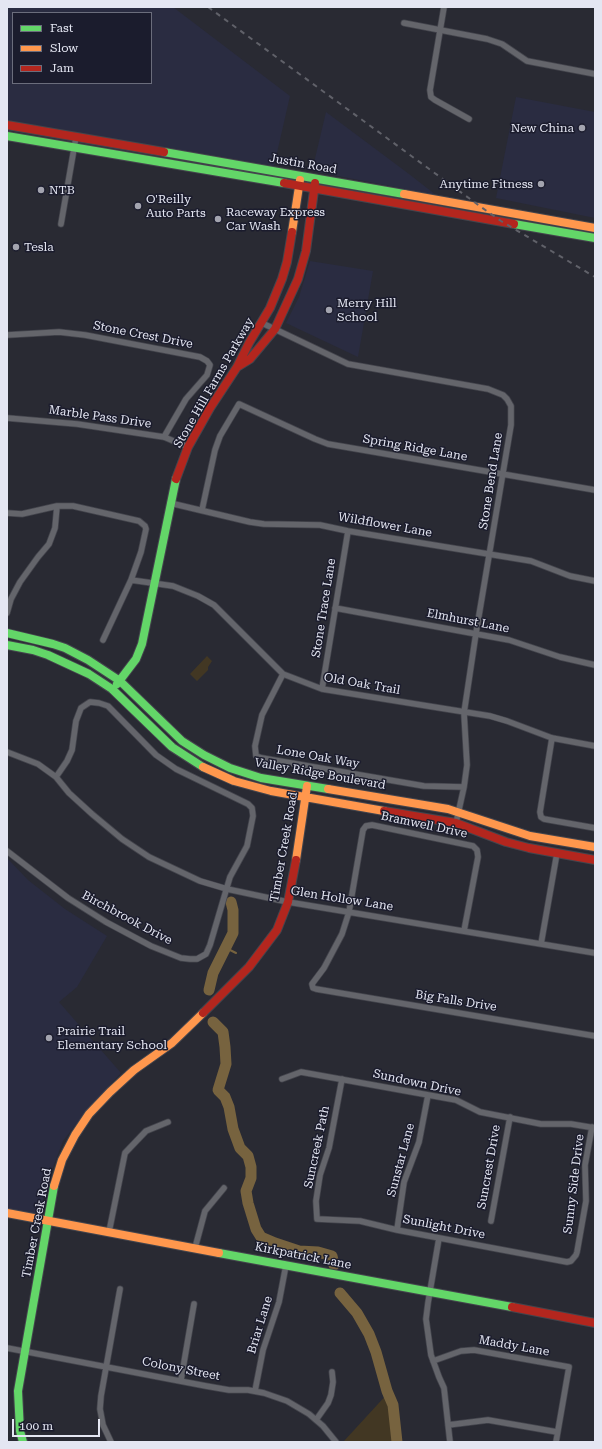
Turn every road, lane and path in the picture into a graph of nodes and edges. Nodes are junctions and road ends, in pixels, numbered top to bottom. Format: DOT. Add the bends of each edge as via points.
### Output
graph roads {
  1 [pos="444,7"];
  2 [pos="404,23"];
  3 [pos="440,30"];
  4 [pos="595,74"];
  5 [pos="469,119"];
  6 [pos="7,125"];
  7 [pos="7,136"];
  8 [pos="76,137"];
  9 [pos="74,147"];
  10 [pos="183,156"];
  11 [pos="182,165"];
  12 [pos="301,175"];
  13 [pos="316,178"];
  14 [pos="299,185"];
  15 [pos="314,188"];
  16 [pos="61,224"];
  17 [pos="595,228"];
  18 [pos="595,238"];
  19 [pos="287,262"];
  20 [pos="302,264"];
  21 [pos="262,323"];
  22 [pos="275,329"];
  23 [pos="7,335"];
  24 [pos="237,367"];
  25 [pos="7,418"];
  26 [pos="164,437"];
  27 [pos="188,447"];
  28 [pos="504,475"];
  29 [pos="595,490"];
  30 [pos="170,502"];
  31 [pos="58,506"];
  32 [pos="202,510"];
  33 [pos="7,513"];
  34 [pos="348,531"];
  35 [pos="490,554"];
  36 [pos="131,580"];
  37 [pos="595,581"];
  38 [pos="155,583"];
  39 [pos="335,608"];
  40 [pos="7,613"];
  41 [pos="7,633"];
  42 [pos="476,633"];
  43 [pos="103,640"];
  44 [pos="7,645"];
  45 [pos="595,665"];
  46 [pos="283,674"];
  47 [pos="120,681"];
  48 [pos="112,689"];
  49 [pos="322,689"];
  50 [pos="464,713"];
  51 [pos="552,738"];
  52 [pos="595,746"];
  53 [pos="7,752"];
  54 [pos="56,777"];
  55 [pos="307,786"];
  56 [pos="464,788"];
  57 [pos="305,797"];
  58 [pos="458,812"];
  59 [pos="456,823"];
  60 [pos="595,828"];
  61 [pos="595,847"];
  62 [pos="7,851"];
  63 [pos="557,853"];
  64 [pos="595,860"];
  65 [pos="227,889"];
  66 [pos="288,902"];
  67 [pos="349,912"];
  68 [pos="464,931"];
  69 [pos="541,944"];
  70 [pos="595,953"];
  71 [pos="595,1036"];
  72 [pos="282,1079"];
  73 [pos="342,1079"];
  74 [pos="428,1095"];
  75 [pos="510,1117"];
  76 [pos="168,1122"];
  77 [pos="594,1127"];
  78 [pos="224,1188"];
  79 [pos="7,1213"];
  80 [pos="317,1219"];
  81 [pos="48,1221"];
  82 [pos="491,1221"];
  83 [pos="397,1230"];
  84 [pos="108,1232"];
  85 [pos="439,1238"];
  86 [pos="195,1248"];
  87 [pos="567,1262"];
  88 [pos="286,1265"];
  89 [pos="120,1289"];
  90 [pos="430,1292"];
  91 [pos="194,1304"];
  92 [pos="595,1323"];
  93 [pos="7,1348"];
  94 [pos="25,1351"];
  95 [pos="433,1361"];
  96 [pos="106,1366"];
  97 [pos="332,1372"];
  98 [pos="181,1380"];
  99 [pos="255,1391"];
  100 [pos="316,1420"];
  101 [pos="448,1425"];
  102 [pos="557,1432"];
  103 [pos="23,1442"];
  104 [pos="111,1442"];
  105 [pos="336,1442"];
  106 [pos="450,1442"];
  107 [pos="556,1442"];
  1 -- 3 [label="street"];
  2 -- 3 [label="street"];
  3 -- 4 [label="street" via="502,44 527,61"];
  3 -- 5 [label="street" via="430,90 435,100"];
  6 -- 8 [label="main road, Justin Road"];
  7 -- 9 [label="main road, Justin Road"];
  8 -- 9 [label="street"];
  8 -- 10 [label="main road, Justin Road"];
  9 -- 11 [label="main road, Justin Road"];
  9 -- 16 [label="street"];
  10 -- 11 [label="main road"];
  10 -- 12 [label="main road, Justin Road"];
  11 -- 14 [label="main road, Justin Road"];
  12 -- 13 [label="main road, Justin Road"];
  12 -- 14 [label="main road, Stone Hill Farms Parkway"];
  13 -- 15 [label="main road"];
  13 -- 17 [label="main road, Justin Road"];
  14 -- 15 [label="main road, Justin Road"];
  14 -- 19 [label="main road, Stone Hill Farms Parkway"];
  15 -- 18 [label="main road, Justin Road"];
  15 -- 20 [label="main road"];
  19 -- 20 [label="main road"];
  19 -- 21 [label="main road, Stone Hill Farms Parkway"];
  20 -- 22 [label="main road" via="298,279"];
  21 -- 22 [label="street, Stone Bend Lane"];
  21 -- 24 [label="main road, Stone Hill Farms Parkway"];
  22 -- 24 [label="main road" via="250,359"];
  22 -- 28 [label="street, Stone Bend Lane" via="348,364 488,389 503,395 511,406"];
  23 -- 26 [label="street, Stone Crest Drive" via="59,332 200,357 207,361 210,365 207,375 186,399"];
  24 -- 27 [label="main road, Stone Hill Farms Parkway"];
  25 -- 26 [label="street, Marble Pass Drive" via="77,424"];
  26 -- 27 [label="street, Marble Pass Drive"];
  27 -- 30 [label="main road, Stone Hill Farms Parkway"];
  28 -- 29 [label="street, Spring Ridge Lane"];
  28 -- 32 [label="street, Spring Ridge Lane" via="328,444 239,404 220,436 215,450"];
  28 -- 35 [label="street, Stone Bend Lane"];
  30 -- 32 [label="street, Wildflower Lane"];
  30 -- 38 [label="main road, Stone Hill Farms Parkway"];
  31 -- 33 [label="street" via="22,514"];
  31 -- 36 [label="street" via="97,511 140,521 143,524 146,529"];
  31 -- 40 [label="street" via="55,528 49,544 20,582"];
  32 -- 34 [label="street, Wildflower Lane" via="250,522 320,525"];
  34 -- 35 [label="street, Wildflower Lane"];
  34 -- 39 [label="street, Stone Trace Lane"];
  35 -- 37 [label="street, Wildflower Lane" via="531,561 570,576"];
  35 -- 42 [label="street, Stone Bend Lane"];
  36 -- 38 [label="street, Old Oak Trail"];
  36 -- 43 [label="street"];
  38 -- 46 [label="street, Old Oak Trail" via="183,589 214,605"];
  38 -- 47 [label="main road, Stone Hill Farms Parkway" via="142,644 136,659"];
  39 -- 42 [label="street, Elmhurst Lane"];
  39 -- 49 [label="street, Stone Trace Lane"];
  41 -- 47 [label="main road, Valley Ridge Boulevard" via="65,648"];
  42 -- 45 [label="street, Elmhurst Lane"];
  42 -- 50 [label="street, Stone Bend Lane"];
  44 -- 48 [label="main road, Valley Ridge Boulevard" via="33,650 64,662"];
  46 -- 49 [label="street, Old Oak Trail"];
  46 -- 56 [label="street, Lone Oak Way" via="262,715 255,746 256,756 424,786"];
  47 -- 48 [label="main road, Stone Hill Farms Parkway"];
  47 -- 55 [label="main road, Valley Ridge Boulevard" via="182,741 204,755 230,768 261,778"];
  48 -- 57 [label="main road, Valley Ridge Boulevard" via="172,747 208,770 257,788"];
  49 -- 50 [label="street, Old Oak Trail"];
  50 -- 51 [label="street, Old Oak Trail" via="490,716"];
  50 -- 56 [label="street, Stone Bend Lane" via="468,756"];
  51 -- 52 [label="street, Old Oak Trail"];
  51 -- 60 [label="street" via="541,817"];
  53 -- 54 [label="street, Glen Hollow Lane" via="38,764"];
  54 -- 65 [label="street, Glen Hollow Lane" via="69,794 122,839 148,857 200,881"];
  54 -- 65 [label="street, Birchbrook Drive" via="72,750 76,721 81,708 90,702 108,706 156,755 199,782 252,808 253,816 247,846 230,877"];
  55 -- 57 [label="main road, Timber Creek Road"];
  55 -- 58 [label="main road, Valley Ridge Boulevard"];
  56 -- 58 [label="street, Stone Bend Lane"];
  57 -- 59 [label="main road, Valley Ridge Boulevard"];
  57 -- 66 [label="main road, Timber Creek Road"];
  58 -- 59 [label="street, Stone Bend Lane"];
  58 -- 61 [label="main road, Valley Ridge Boulevard" via="530,836"];
  59 -- 63 [label="main road, Valley Ridge Boulevard" via="506,842"];
  62 -- 65 [label="street, Birchbrook Drive" via="68,898 106,922 151,946 181,958 198,959 206,954"];
  63 -- 64 [label="main road, Valley Ridge Boulevard"];
  63 -- 69 [label="street"];
  65 -- 66 [label="street, Glen Hollow Lane"];
  66 -- 67 [label="street, Glen Hollow Lane"];
  66 -- 81 [label="main road, Timber Creek Road" via="277,930 249,967 180,1036 134,1070 89,1114 62,1160 54,1185"];
  67 -- 68 [label="street, Glen Hollow Lane"];
  67 -- 68 [label="street, Bramwell Drive" via="363,830 366,826 372,825 473,846 477,850 478,857"];
  67 -- 71 [label="street, Big Falls Drive" via="342,934 324,968 312,982 313,988"];
  68 -- 69 [label="street, Glen Hollow Lane"];
  69 -- 70 [label="street, Glen Hollow Lane"];
  72 -- 73 [label="street, Sundown Drive" via="301,1072"];
  73 -- 74 [label="street, Sundown Drive"];
  73 -- 80 [label="street, Suncreek Path" via="329,1148 320,1175 316,1201"];
  74 -- 75 [label="street, Sundown Drive" via="456,1100 480,1112"];
  74 -- 83 [label="street, Sunstar Lane" via="418,1142 404,1182"];
  75 -- 77 [label="street, Sundown Drive" via="541,1124"];
  75 -- 82 [label="street, Suncrest Drive"];
  76 -- 84 [label="street" via="146,1132 125,1153"];
  77 -- 87 [label="street, Sunny Side Drive" via="585,1165 586,1201 577,1252 574,1258"];
  78 -- 86 [label="street" via="205,1211"];
  79 -- 81 [label="main road, Kirkpatrick Lane"];
  80 -- 83 [label="street, Sunlight Drive" via="360,1221"];
  81 -- 84 [label="main road, Kirkpatrick Lane"];
  81 -- 94 [label="main road, Timber Creek Road"];
  83 -- 85 [label="street, Sunlight Drive"];
  84 -- 86 [label="main road, Kirkpatrick Lane"];
  85 -- 87 [label="street, Sunlight Drive"];
  85 -- 90 [label="street"];
  86 -- 88 [label="main road, Kirkpatrick Lane"];
  88 -- 90 [label="main road, Kirkpatrick Lane"];
  88 -- 99 [label="street, Briar Lane" via="279,1302 263,1350"];
  89 -- 96 [label="street"];
  90 -- 92 [label="main road, Kirkpatrick Lane"];
  90 -- 95 [label="street" via="426,1320"];
  91 -- 98 [label="street"];
  93 -- 94 [label="street, Colony Street"];
  94 -- 96 [label="street, Colony Street"];
  94 -- 103 [label="main road, Timber Creek Road" via="18,1391"];
  95 -- 101 [label="street" via="444,1388"];
  95 -- 102 [label="street, Maddy Lane" via="461,1350 474,1350 569,1367"];
  96 -- 98 [label="street, Colony Street"];
  96 -- 104 [label="street" via="100,1409 103,1425"];
  97 -- 100 [label="street" via="331,1395"];
  98 -- 99 [label="street, Colony Street" via="229,1390"];
  99 -- 100 [label="street, Colony Street" via="286,1401"];
  100 -- 105 [label="street, Colony Street"];
  101 -- 102 [label="street" via="488,1420"];
  101 -- 106 [label="street"];
  102 -- 107 [label="street"];
}
